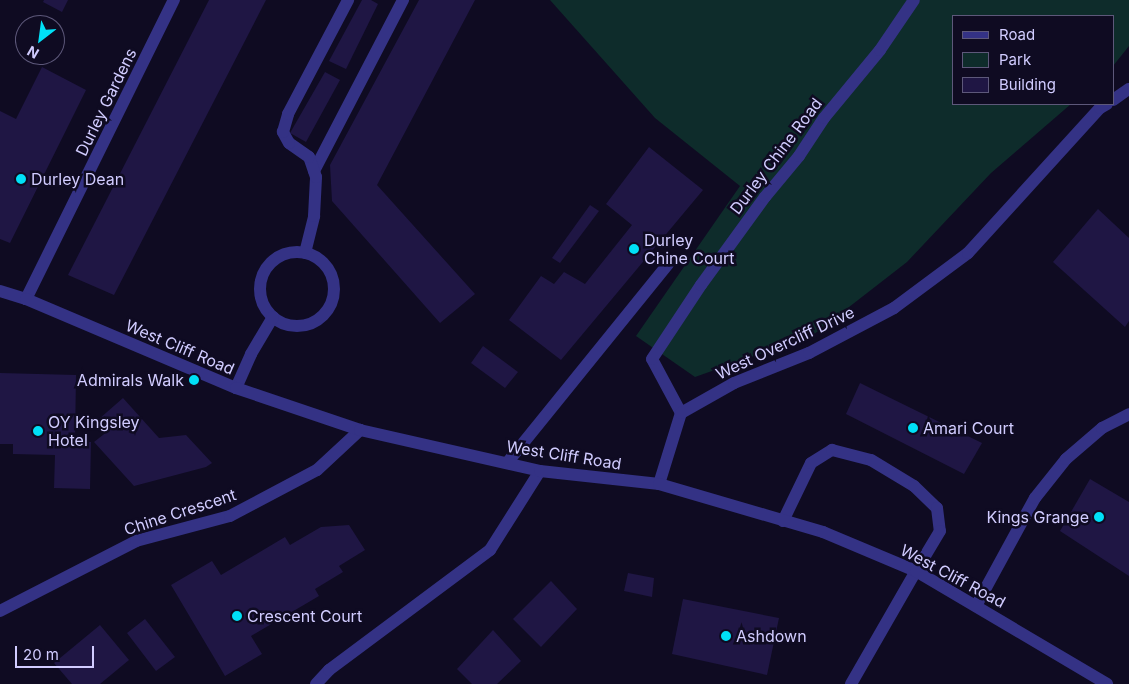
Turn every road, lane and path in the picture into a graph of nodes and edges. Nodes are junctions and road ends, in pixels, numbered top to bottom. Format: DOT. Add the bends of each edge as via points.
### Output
graph roads {
  1 [pos="174,0"];
  2 [pos="348,0"];
  3 [pos="403,0"];
  4 [pos="914,0"];
  5 [pos="1129,90"];
  6 [pos="1114,99"];
  7 [pos="1105,105"];
  8 [pos="314,171"];
  9 [pos="305,252"];
  10 [pos="668,264"];
  11 [pos="0,291"];
  12 [pos="26,299"];
  13 [pos="273,317"];
  14 [pos="236,388"];
  15 [pos="681,413"];
  16 [pos="1129,414"];
  17 [pos="360,430"];
  18 [pos="507,463"];
  19 [pos="540,471"];
  20 [pos="659,484"];
  21 [pos="783,521"];
  22 [pos="916,571"];
  23 [pos="976,606"];
  24 [pos="0,611"];
  25 [pos="316,684"];
  26 [pos="852,684"];
  27 [pos="1107,684"];
  1 -- 12 [label="street, Durley Gardens"];
  2 -- 8 [label="street" via="288,114 283,132 289,143 308,157"];
  3 -- 8 [label="street"];
  4 -- 15 [label="street, Durley Chine Road" via="880,50 759,205 652,359"];
  5 -- 6 [label="street"];
  7 -- 15 [label="street, West Overcliff Drive" via="968,253 894,308 809,353 734,383"];
  8 -- 9 [label="street" via="314,216"];
  9 -- 13 [label="street" via="286,254 269,264 264,272 262,301"];
  9 -- 13 [label="street" via="322,261 333,277 331,306 318,320 300,326 290,326"];
  10 -- 18 [label="street"];
  11 -- 12 [label="street, West Cliff Road"];
  12 -- 14 [label="street, West Cliff Road"];
  13 -- 14 [label="street"];
  14 -- 17 [label="street, West Cliff Road"];
  15 -- 20 [label="street"];
  16 -- 23 [label="street" via="1102,428 1066,459 1041,490"];
  17 -- 18 [label="street, West Cliff Road"];
  17 -- 24 [label="street, Chine Crescent" via="317,470 230,516 136,542"];
  18 -- 19 [label="street, West Cliff Road"];
  19 -- 20 [label="street, West Cliff Road"];
  19 -- 25 [label="street" via="490,550 329,670"];
  20 -- 21 [label="street, West Cliff Road"];
  21 -- 22 [label="street, West Cliff Road" via="822,532"];
  21 -- 22 [label="street" via="811,463 832,450 872,460 914,486 937,508 940,531"];
  22 -- 23 [label="street, West Cliff Road"];
  22 -- 26 [label="street"];
  23 -- 27 [label="street, West Cliff Road"];
}
